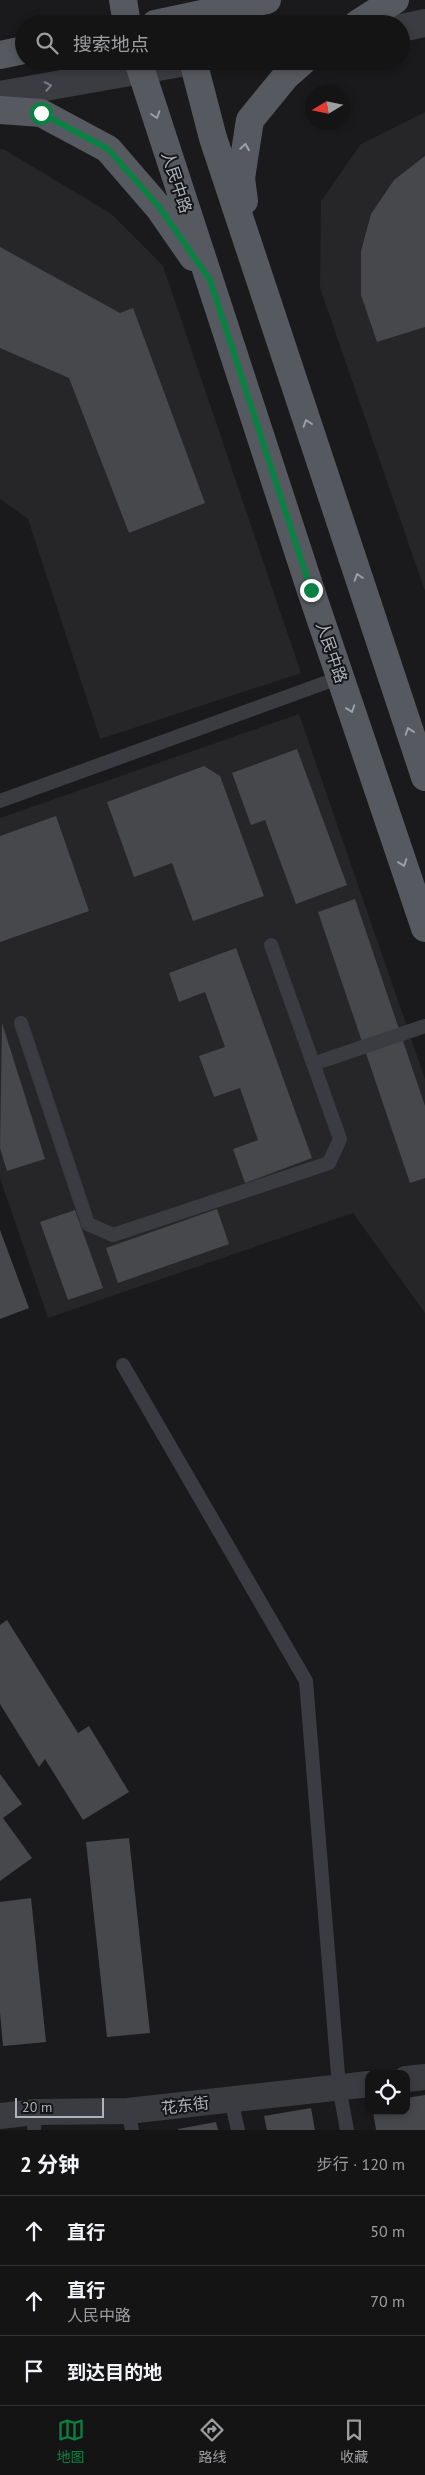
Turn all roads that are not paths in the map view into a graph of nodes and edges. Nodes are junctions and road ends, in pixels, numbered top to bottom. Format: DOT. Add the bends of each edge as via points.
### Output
graph roads {
  1 [pos="123,0"];
  2 [pos="267,0"];
  3 [pos="395,0"];
  4 [pos="181,14"];
  5 [pos="126,15"];
  6 [pos="371,15"];
  7 [pos="425,23"];
  8 [pos="410,26"];
  9 [pos="15,52"];
  10 [pos="0,55"];
  11 [pos="116,70"];
  12 [pos="141,70"];
  13 [pos="195,70"];
  14 [pos="293,70"];
  15 [pos="0,95"];
  16 [pos="0,110"];
  17 [pos="255,264"];
  18 [pos="210,280"];
  19 [pos="340,678"];
  20 [pos="425,778"];
  21 [pos="0,801"];
  22 [pos="425,928"];
  23 [pos="272,945"];
  24 [pos="21,1023"];
  25 [pos="425,1026"];
  26 [pos="313,1064"];
  27 [pos="123,1365"];
  28 [pos="425,2077"];
  29 [pos="410,2079"];
  30 [pos="365,2084"];
  31 [pos="339,2087"];
  32 [pos="232,2100"];
  33 [pos="0,2116"];
  34 [pos="34,2121"];
  35 [pos="130,2121"];
  36 [pos="238,2130"];
  37 [pos="347,2130"];
  1 -- 5 [label="main road"];
  2 -- 4 [label="main road"];
  3 -- 6 [label="main road"];
  7 -- 8 [label="street"];
  9 -- 10 [label="main road"];
  15 -- 11 [label="street, one-way"];
  12 -- 18 [label="main road, 人民中路, one-way"];
  13 -- 17 [label="main road"];
  17 -- 14 [label="main road, one-way" via="240,178 250,120"];
  16 -- 18 [label="main road" via="41,113 108,149 160,208"];
  20 -- 17 [label="main road, one-way"];
  18 -- 19 [label="main road, 人民中路"];
  19 -- 21 [label="lane"];
  19 -- 22 [label="main road, 人民中路, one-way"];
  23 -- 26 [label="lane"];
  24 -- 26 [label="lane" via="88,1224 113,1235 329,1163 340,1139"];
  25 -- 26 [label="lane"];
  27 -- 31 [label="lane" via="306,1681"];
  28 -- 29 [label="street"];
  30 -- 31 [label="street, 花东街"];
  31 -- 32 [label="street, 花东街"];
  31 -- 37 [label="lane"];
  32 -- 35 [label="street, 花东街"];
  32 -- 36 [label="lane"];
  33 -- 34 [label="street, 花东街"];
  34 -- 35 [label="street, 花东街"];
}
